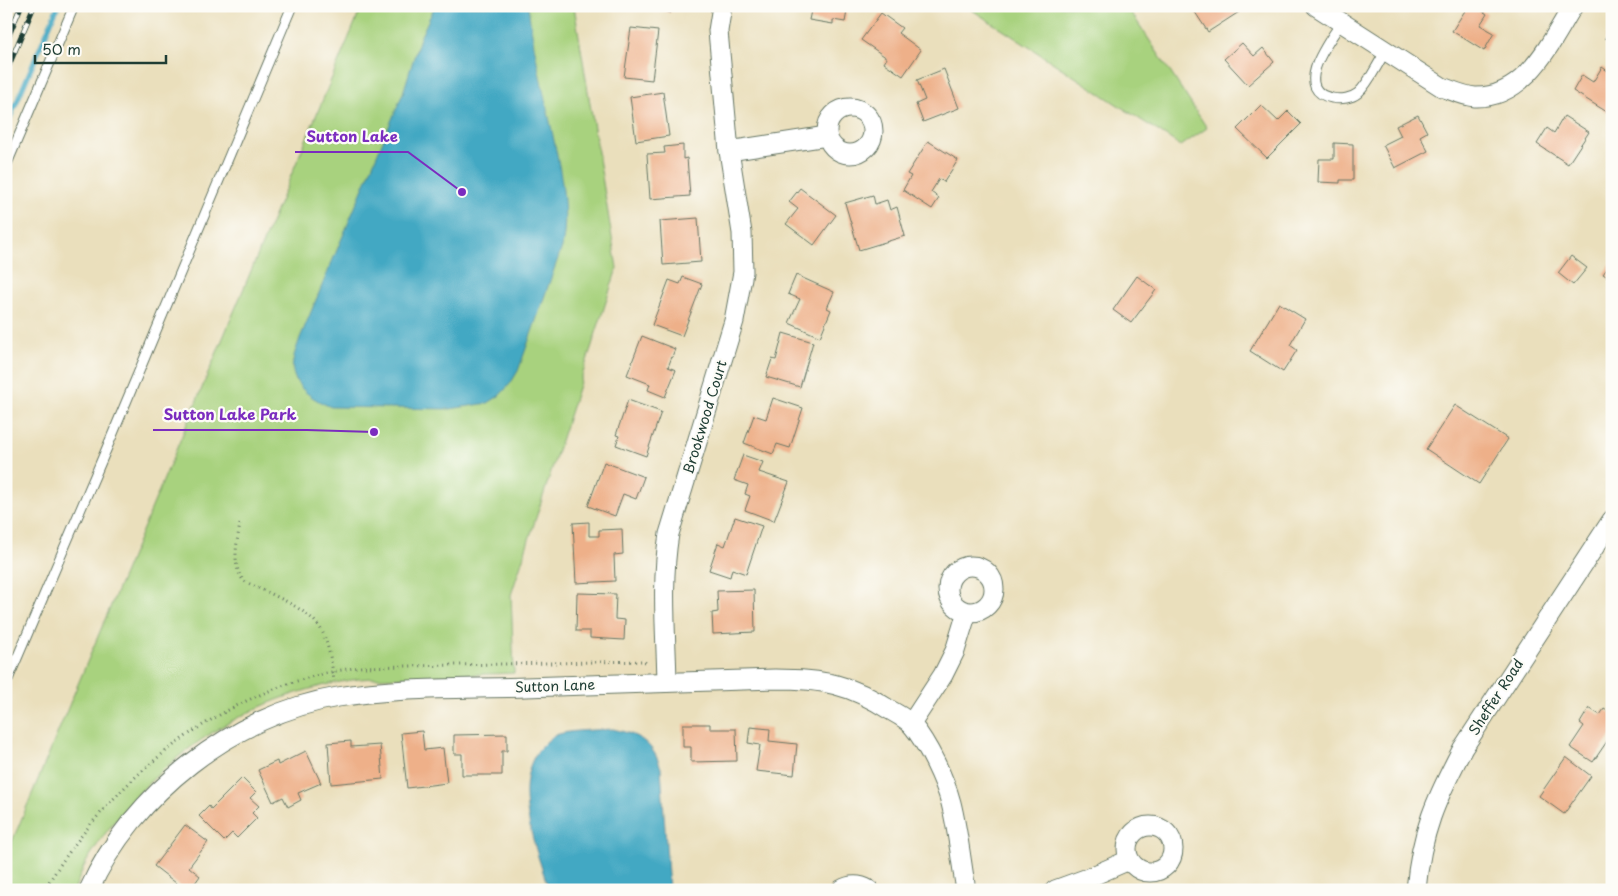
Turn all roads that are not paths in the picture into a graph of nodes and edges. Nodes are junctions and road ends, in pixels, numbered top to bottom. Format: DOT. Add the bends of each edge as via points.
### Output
graph roads {
  1 [pos="74,6"];
  2 [pos="292,6"];
  3 [pos="722,6"];
  4 [pos="1316,6"];
  5 [pos="1572,6"];
  6 [pos="1341,22"];
  7 [pos="1386,51"];
  8 [pos="827,136"];
  9 [pos="729,152"];
  10 [pos="6,166"];
  11 [pos="1612,520"];
  12 [pos="967,612"];
  13 [pos="667,682"];
  14 [pos="6,684"];
  15 [pos="912,724"];
  16 [pos="1129,860"];
  17 [pos="88,890"];
  18 [pos="841,890"];
  19 [pos="869,890"];
  20 [pos="966,890"];
  21 [pos="1055,890"];
  22 [pos="1416,890"];
  1 -- 10 [label="lane"];
  2 -- 14 [label="lane"];
  3 -- 9 [label="street, Brookwood Court" via="718,31"];
  4 -- 6 [label="street"];
  5 -- 7 [label="street" via="1529,72 1510,89 1493,96 1474,97 1450,90"];
  6 -- 7 [label="street"];
  6 -- 7 [label="lane" via="1316,64 1315,85 1321,93 1340,99 1357,93"];
  8 -- 9 [label="street"];
  9 -- 13 [label="street, Brookwood Court" via="742,232 743,272 739,304 669,534 664,591"];
  11 -- 22 [label="street, Sheffer Road" via="1448,775 1426,828"];
  12 -- 15 [label="street" via="955,651"];
  13 -- 15 [label="street, Sutton Lane" via="817,680 855,690"];
  13 -- 17 [label="street, Sutton Lane" via="408,691 336,697 301,706 226,740 195,760 162,788 133,818"];
  15 -- 20 [label="street, Sutton Lane" via="939,770 951,802"];
  16 -- 21 [label="street"];
  18 -- 19 [label="street" via="857,885"];
}
